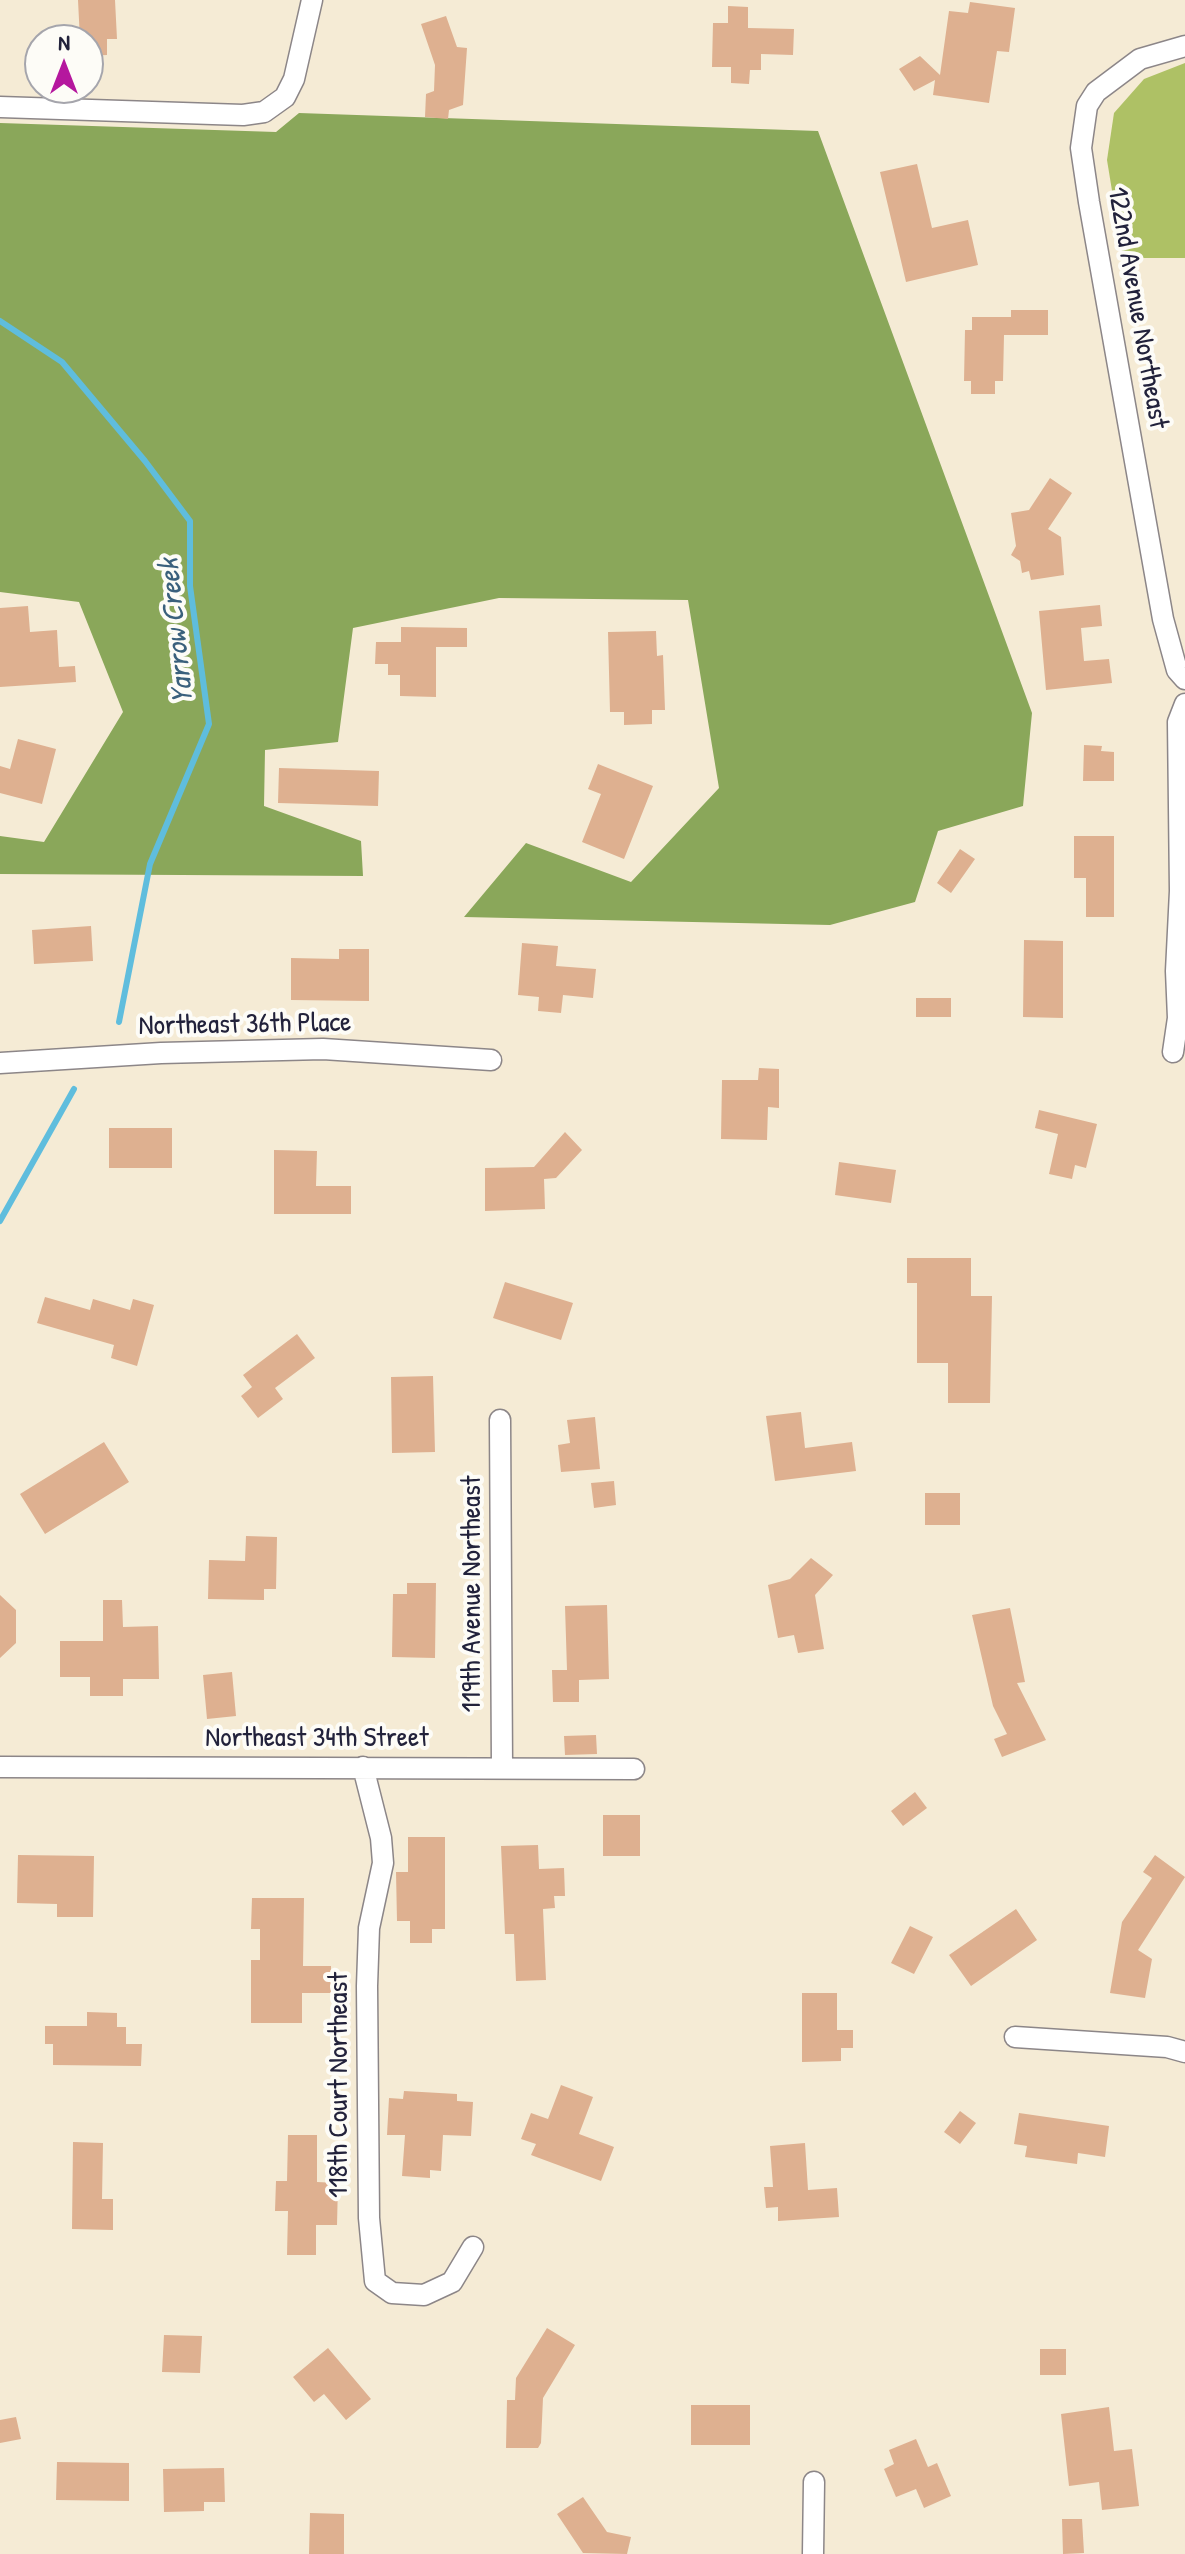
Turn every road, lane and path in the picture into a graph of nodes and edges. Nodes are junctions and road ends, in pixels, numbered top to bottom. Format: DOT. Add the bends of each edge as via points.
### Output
graph roads {
  1 [pos="312,0"];
  2 [pos="1185,46"];
  3 [pos="0,107"];
  4 [pos="1185,679"];
  5 [pos="1185,704"];
  6 [pos="1173,1052"];
  7 [pos="491,1060"];
  8 [pos="0,1063"];
  9 [pos="500,1420"];
  10 [pos="0,1767"];
  11 [pos="363,1767"];
  12 [pos="502,1767"];
  13 [pos="634,1769"];
  14 [pos="1015,2037"];
  15 [pos="1185,2052"];
  16 [pos="473,2247"];
  17 [pos="814,2482"];
  18 [pos="813,2554"];
  1 -- 3 [label="street" via="294,79 285,97 264,112"];
  2 -- 4 [label="street, 122nd Avenue Northeast" via="1140,59 1096,92 1087,106 1081,148 1163,619 1177,670"];
  5 -- 6 [label="street" via="1178,722 1180,891"];
  7 -- 8 [label="street, Northeast 36th Place" via="323,1049"];
  9 -- 12 [label="street, 119th Avenue Northeast"];
  10 -- 11 [label="street, Northeast 34th Street"];
  11 -- 12 [label="street, Northeast 34th Street"];
  11 -- 16 [label="street, 118th Court Northeast" via="383,1863 369,1928 367,1986 369,2218 375,2281 392,2293 424,2295 452,2282"];
  12 -- 13 [label="street, Northeast 34th Street"];
  14 -- 15 [label="street"];
  17 -- 18 [label="street"];
}
